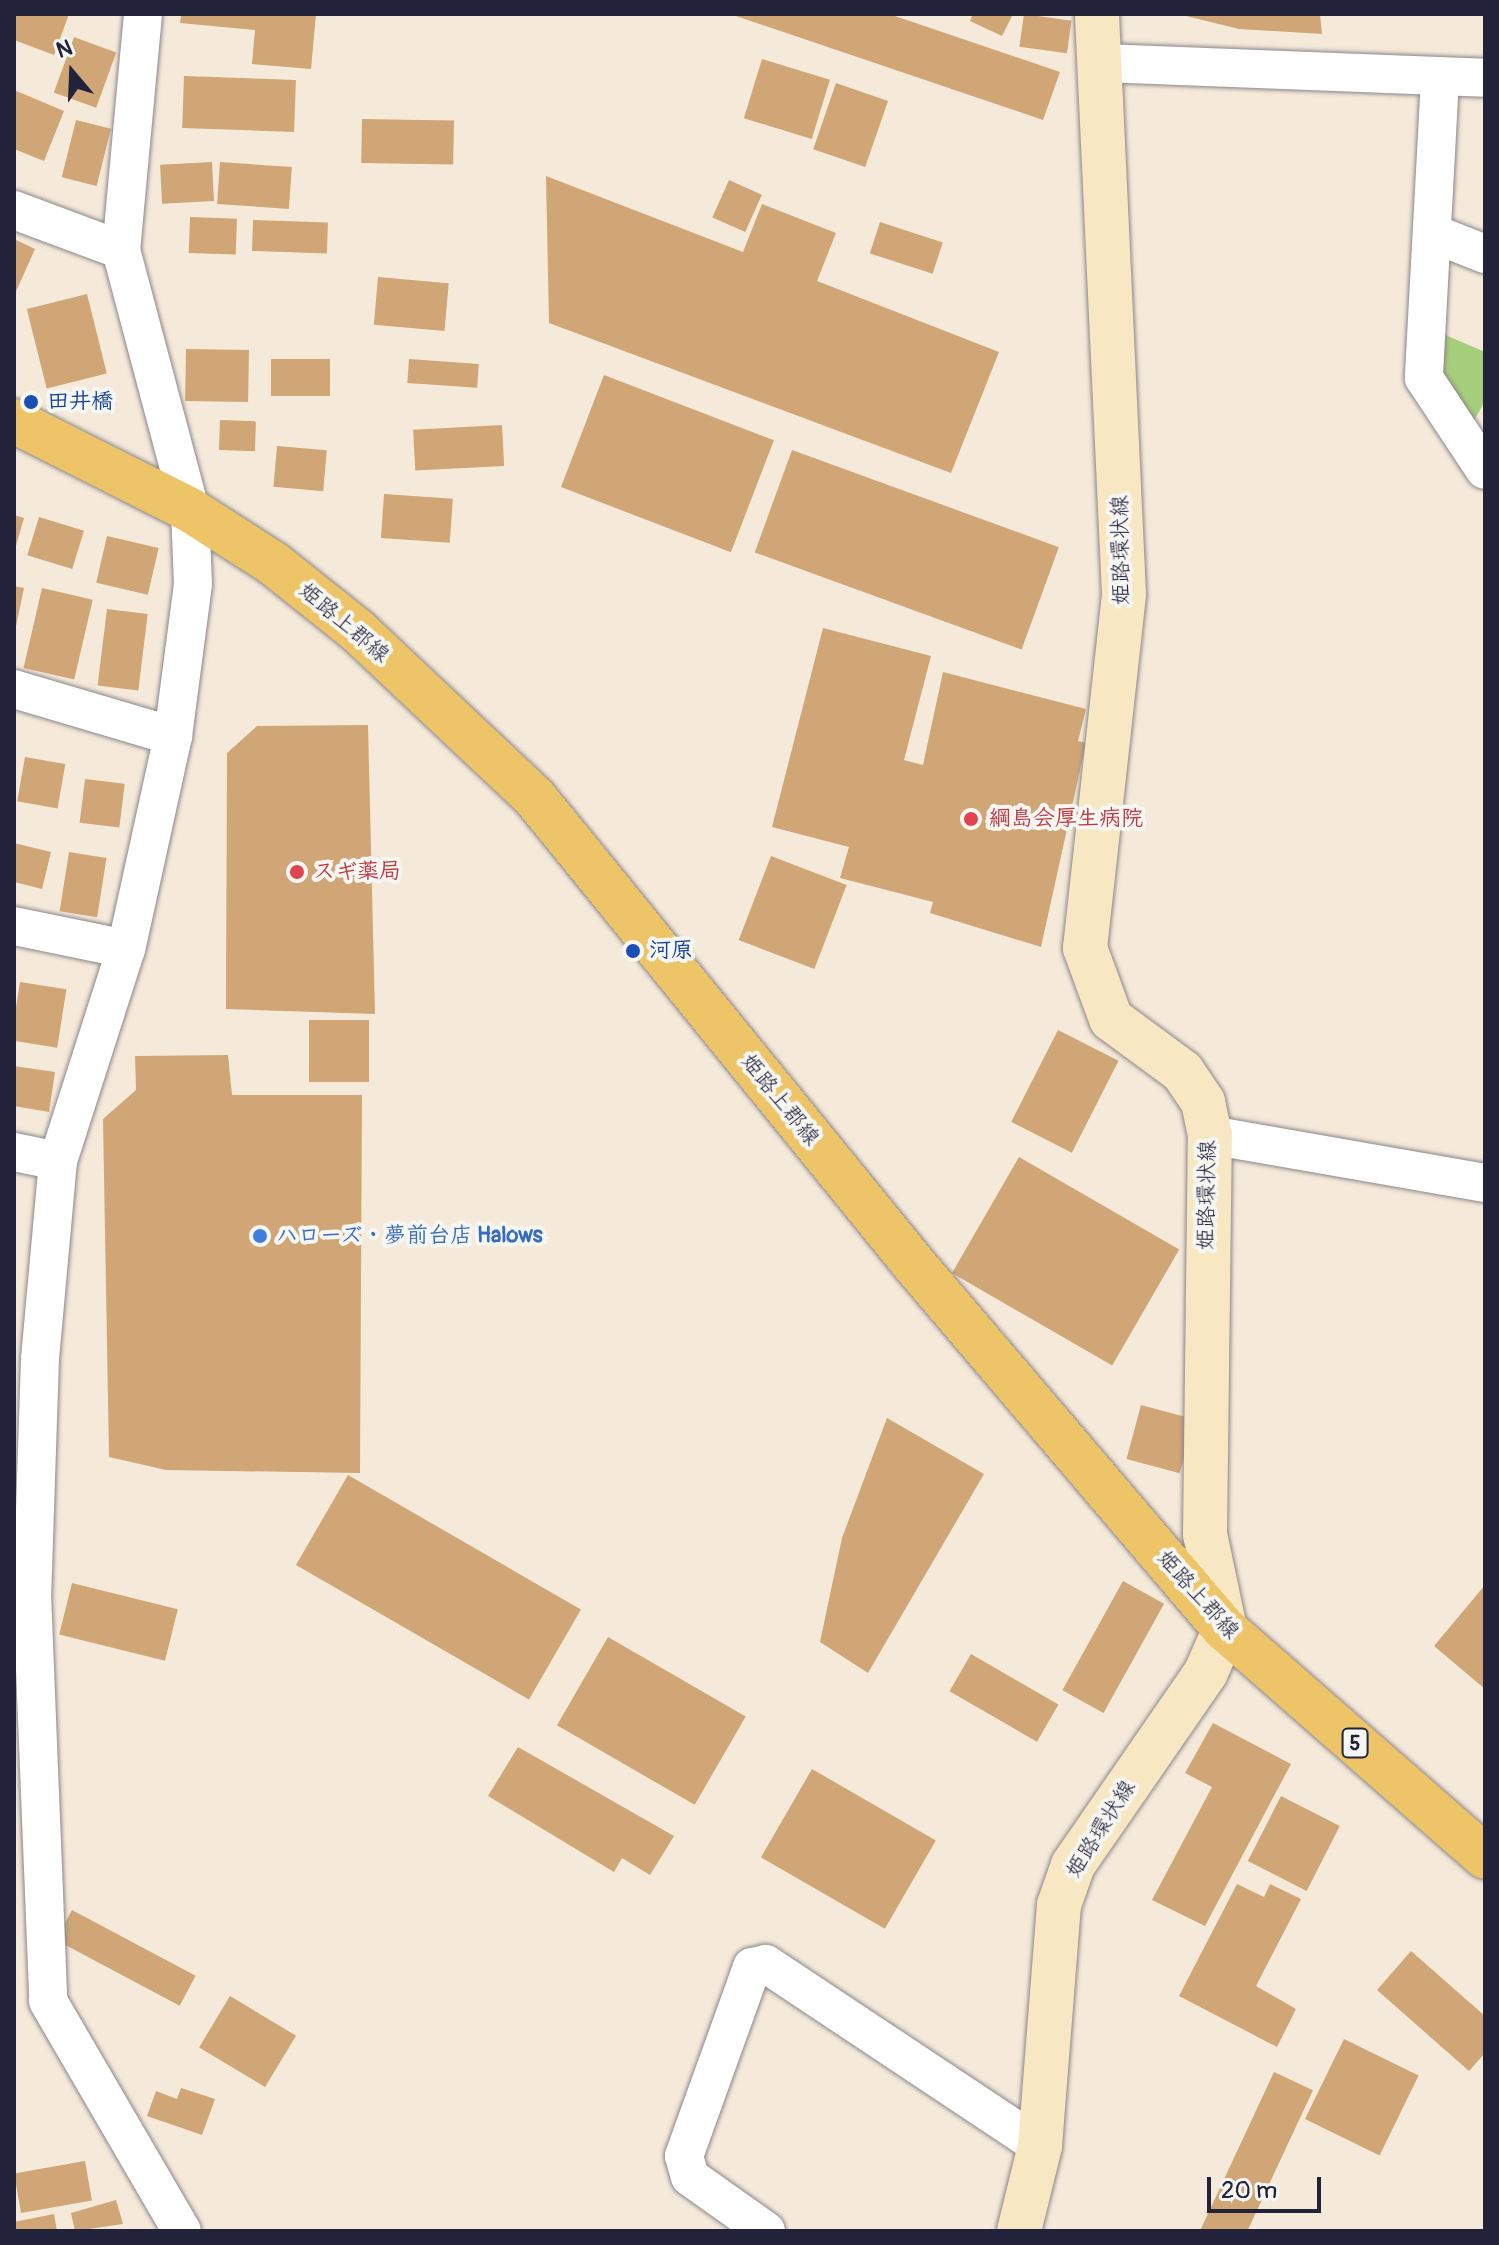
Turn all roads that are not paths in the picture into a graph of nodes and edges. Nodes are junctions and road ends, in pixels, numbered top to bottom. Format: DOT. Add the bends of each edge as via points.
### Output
graph roads {
  1 [pos="143,14"];
  2 [pos="1097,14"];
  3 [pos="1102,63"];
  4 [pos="1485,78"];
  5 [pos="1440,79"];
  6 [pos="14,210"];
  7 [pos="1432,233"];
  8 [pos="121,250"];
  9 [pos="1485,254"];
  10 [pos="14,421"];
  11 [pos="1485,470"];
  12 [pos="190,510"];
  13 [pos="14,689"];
  14 [pos="173,736"];
  15 [pos="14,926"];
  16 [pos="126,949"];
  17 [pos="1210,1135"];
  18 [pos="14,1152"];
  19 [pos="58,1161"];
  20 [pos="1485,1183"];
  21 [pos="27,1357"];
  22 [pos="23,1592"];
  23 [pos="1225,1629"];
  24 [pos="1485,1857"];
  25 [pos="1040,2146"];
  26 [pos="182,2231"];
  27 [pos="766,2231"];
  28 [pos="1019,2231"];
  1 -- 8 [label="street"];
  2 -- 3 [label="main road, 姫路環状線"];
  3 -- 5 [label="street"];
  3 -- 17 [label="main road, 姫路環状線" via="1124,594 1085,948 1111,1019 1183,1072 1203,1102"];
  4 -- 5 [label="street"];
  5 -- 7 [label="street"];
  6 -- 8 [label="street"];
  7 -- 9 [label="street"];
  7 -- 11 [label="street" via="1424,378"];
  8 -- 12 [label="street"];
  10 -- 12 [label="main road, 姫路上郡線 / 5"];
  12 -- 14 [label="street" via="193,584"];
  12 -- 23 [label="main road, 姫路上郡線 / 5" via="358,631 535,798 913,1263"];
  13 -- 14 [label="street"];
  14 -- 16 [label="street"];
  15 -- 16 [label="street"];
  16 -- 19 [label="street"];
  17 -- 20 [label="street"];
  17 -- 23 [label="main road, 姫路環状線" via="1205,1534"];
  18 -- 19 [label="street"];
  19 -- 21 [label="street"];
  21 -- 22 [label="street"];
  22 -- 26 [label="street" via="48,2001"];
  23 -- 24 [label="main road, 姫路上郡線 / 5"];
  23 -- 25 [label="main road, 姫路環状線" via="1206,1672 1073,1865 1059,1905"];
  25 -- 27 [label="street" via="766,1964 752,1967 684,2156 690,2177"];
  25 -- 28 [label="main road, 姫路環状線"];
}
